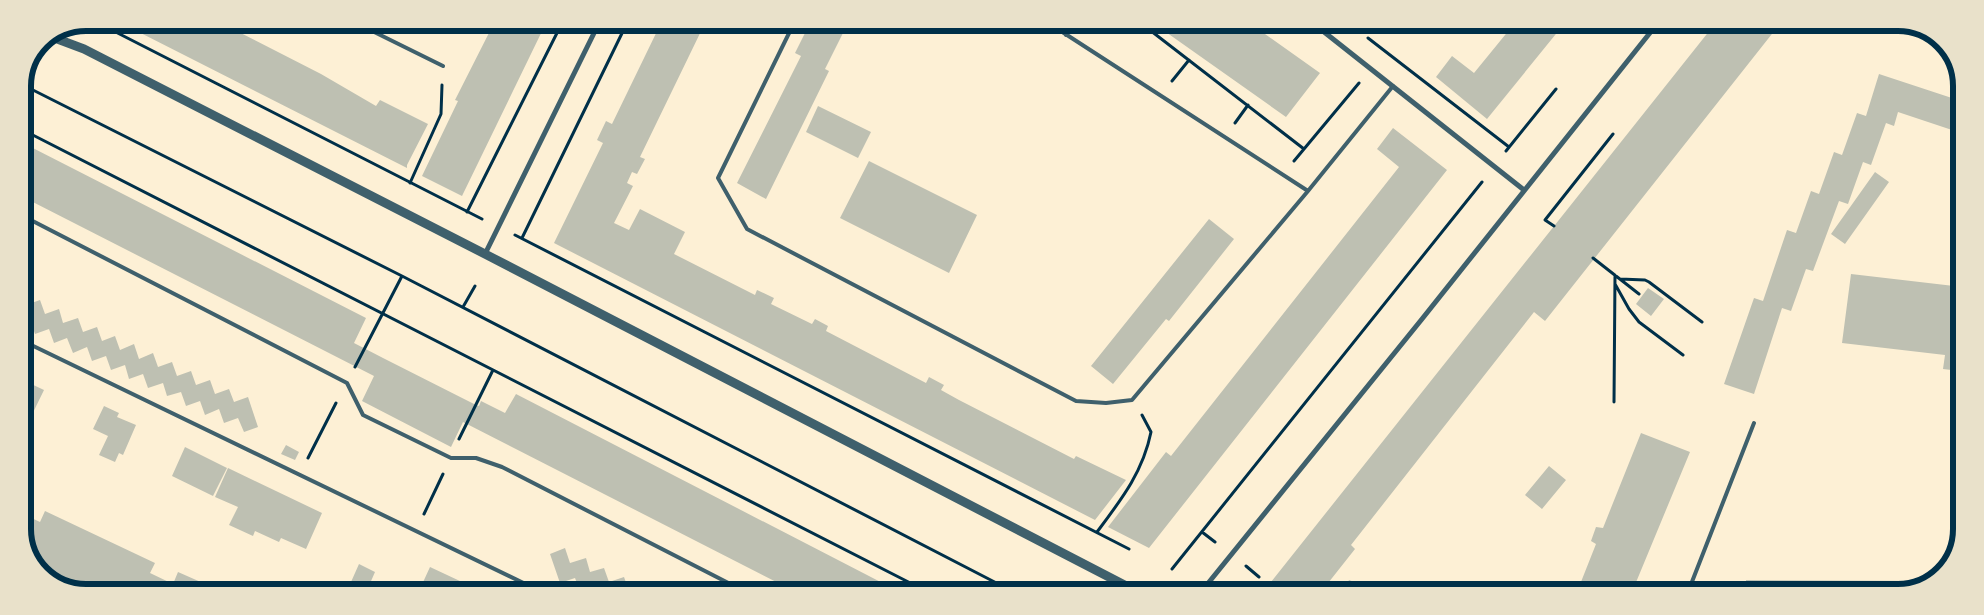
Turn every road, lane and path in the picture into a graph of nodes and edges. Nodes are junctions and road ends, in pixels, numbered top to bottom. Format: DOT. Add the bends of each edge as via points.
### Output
graph roads {
  1 [pos="115,31"];
  2 [pos="372,31"];
  3 [pos="558,31"];
  4 [pos="595,31"];
  5 [pos="623,31"];
  6 [pos="790,31"];
  7 [pos="1060,31"];
  8 [pos="1069,31"];
  9 [pos="1151,31"];
  10 [pos="1323,31"];
  11 [pos="1651,31"];
  12 [pos="1066,35"];
  13 [pos="1365,36"];
  14 [pos="59,39"];
  15 [pos="1189,60"];
  16 [pos="443,66"];
  17 [pos="1360,82"];
  18 [pos="1393,86"];
  19 [pos="31,89"];
  20 [pos="1556,89"];
  21 [pos="1161,96"];
  22 [pos="1614,134"];
  23 [pos="31,135"];
  24 [pos="1510,148"];
  25 [pos="1304,149"];
  26 [pos="1495,166"];
  27 [pos="1283,175"];
  28 [pos="410,183"];
  29 [pos="1524,190"];
  30 [pos="1308,191"];
  31 [pos="467,212"];
  32 [pos="31,221"];
  33 [pos="1554,226"];
  34 [pos="498,228"];
  35 [pos="522,238"];
  36 [pos="485,254"];
  37 [pos="1594,258"];
  38 [pos="1615,275"];
  39 [pos="1620,279"];
  40 [pos="1614,284"];
  41 [pos="474,286"];
  42 [pos="1639,294"];
  43 [pos="463,308"];
  44 [pos="1702,322"];
  45 [pos="31,345"];
  46 [pos="1683,355"];
  47 [pos="1132,400"];
  48 [pos="1614,402"];
  49 [pos="1754,423"];
  50 [pos="1097,532"];
  51 [pos="1129,549"];
  52 [pos="1172,570"];
  53 [pos="526,584"];
  54 [pos="730,584"];
  55 [pos="912,584"];
  56 [pos="998,584"];
  57 [pos="1123,584"];
  58 [pos="1207,584"];
  59 [pos="1691,584"];
  1 -- 28 [label="path"];
  2 -- 16 [label="lane"];
  3 -- 31 [label="path"];
  4 -- 34 [label="street"];
  5 -- 35 [label="path"];
  6 -- 47 [label="lane" via="718,178 747,229 1076,401 1106,403"];
  7 -- 12 [label="lane"];
  8 -- 12 [label="lane"];
  9 -- 15 [label="path"];
  10 -- 18 [label="street"];
  11 -- 29 [label="street"];
  12 -- 21 [label="lane"];
  13 -- 24 [label="path"];
  14 -- 36 [label="street"];
  15 -- 21 [label="path"];
  15 -- 25 [label="path"];
  16 -- 28 [label="path" via="440,114"];
  17 -- 25 [label="path"];
  18 -- 26 [label="street"];
  18 -- 30 [label="lane"];
  19 -- 43 [label="path"];
  20 -- 24 [label="path"];
  21 -- 27 [label="lane"];
  22 -- 33 [label="path" via="1545,220"];
  23 -- 55 [label="path"];
  24 -- 26 [label="path"];
  25 -- 27 [label="path"];
  26 -- 29 [label="street"];
  26 -- 52 [label="path"];
  27 -- 30 [label="lane"];
  28 -- 31 [label="path"];
  29 -- 58 [label="street"];
  30 -- 47 [label="lane"];
  31 -- 34 [label="path"];
  32 -- 54 [label="lane" via="346,383 363,415 450,458 476,458 502,467"];
  34 -- 35 [label="path"];
  34 -- 36 [label="street"];
  35 -- 50 [label="path"];
  36 -- 57 [label="street"];
  37 -- 38 [label="path"];
  38 -- 39 [label="path"];
  38 -- 40 [label="path"];
  39 -- 42 [label="path"];
  39 -- 44 [label="path" via="1649,282"];
  40 -- 46 [label="path" via="1639,322"];
  40 -- 48 [label="path"];
  41 -- 43 [label="path"];
  43 -- 56 [label="path"];
  45 -- 53 [label="lane"];
  47 -- 50 [label="path" via="1152,432 1147,453 1131,486"];
  49 -- 59 [label="lane"];
  50 -- 51 [label="path"];
}
